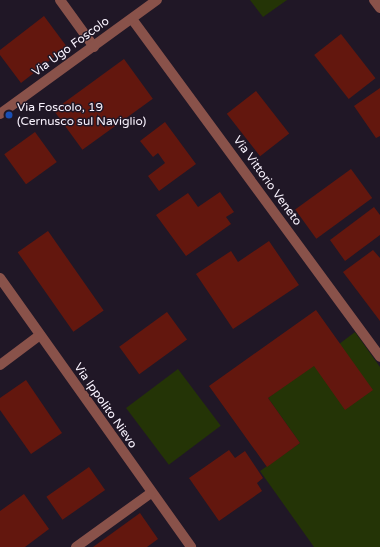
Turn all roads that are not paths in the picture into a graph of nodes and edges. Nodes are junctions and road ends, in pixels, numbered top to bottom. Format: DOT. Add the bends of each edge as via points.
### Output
graph roads {
  1 [pos="60,0"];
  2 [pos="157,0"];
  3 [pos="374,0"];
  4 [pos="380,8"];
  5 [pos="132,19"];
  6 [pos="94,47"];
  7 [pos="0,114"];
  8 [pos="0,278"];
  9 [pos="40,335"];
  10 [pos="380,357"];
  11 [pos="0,365"];
  12 [pos="151,493"];
  13 [pos="76,547"];
  14 [pos="191,547"];
  1 -- 6 [label="street"];
  2 -- 5 [label="street, Via Ugo Foscolo"];
  3 -- 4 [label="street"];
  5 -- 6 [label="street, Via Ugo Foscolo"];
  5 -- 10 [label="street, Via Vittorio Veneto"];
  6 -- 7 [label="street, Via Ugo Foscolo"];
  8 -- 9 [label="street, Via Ippolito Nievo"];
  9 -- 11 [label="street"];
  9 -- 12 [label="street, Via Ippolito Nievo"];
  12 -- 13 [label="street"];
  12 -- 14 [label="street, Via Ippolito Nievo"];
}
